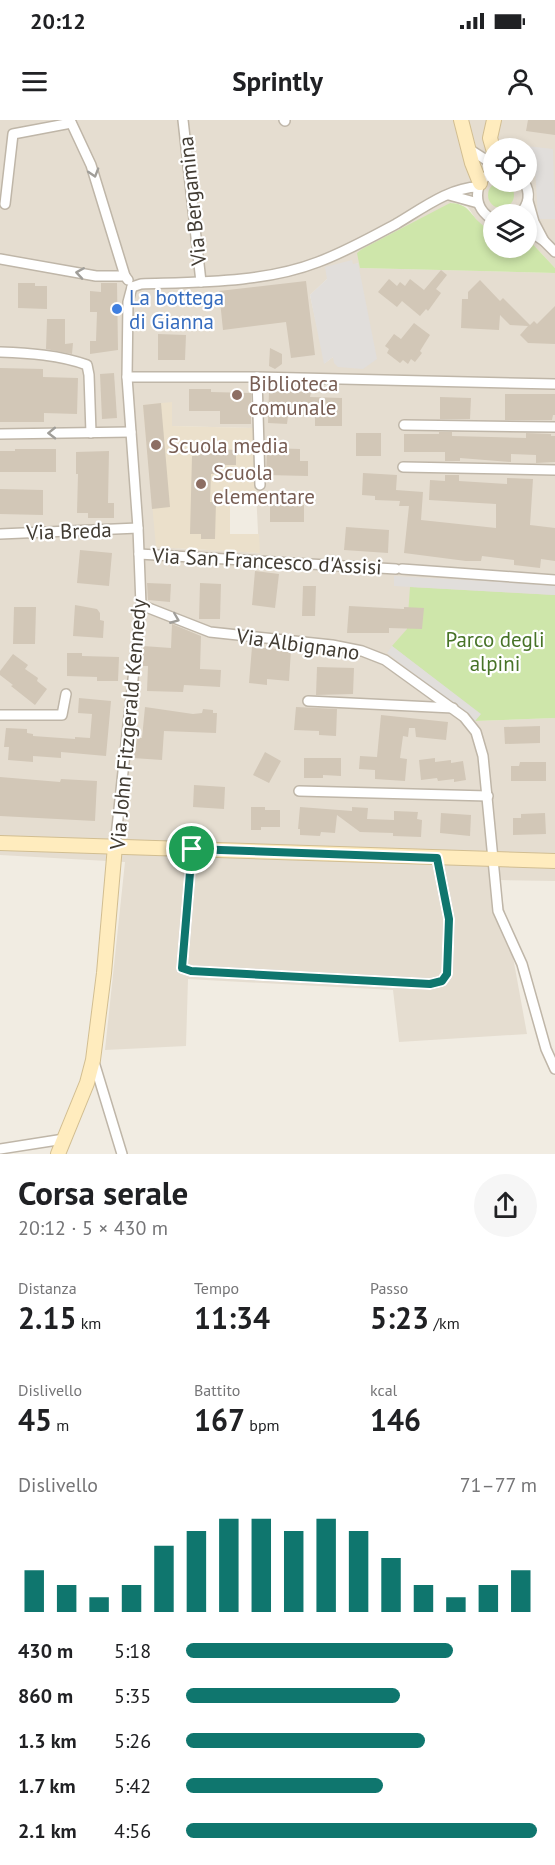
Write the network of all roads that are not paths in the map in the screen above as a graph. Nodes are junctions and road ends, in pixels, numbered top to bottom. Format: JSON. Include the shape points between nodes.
{"nodes":[{"id":1,"x":183,"y":120,"type":"edge"},
{"id":2,"x":461,"y":120,"type":"edge"},
{"id":3,"x":494,"y":120,"type":"edge"},
{"id":4,"x":70,"y":122,"type":"edge"},
{"id":5,"x":490,"y":138,"type":"edge"},
{"id":6,"x":469,"y":149,"type":"junction"},
{"id":7,"x":483,"y":158,"type":"edge"},
{"id":8,"x":483,"y":181,"type":"edge"},
{"id":9,"x":479,"y":185,"type":"junction"},
{"id":10,"x":529,"y":192,"type":"edge"},
{"id":11,"x":449,"y":195,"type":"junction"},
{"id":12,"x":528,"y":201,"type":"junction"},
{"id":13,"x":478,"y":203,"type":"junction"},
{"id":14,"x":5,"y":204,"type":"dead end"},
{"id":15,"x":526,"y":204,"type":"edge"},
{"id":16,"x":483,"y":212,"type":"edge"},
{"id":17,"x":537,"y":236,"type":"edge"},
{"id":18,"x":544,"y":241,"type":"junction"},
{"id":19,"x":555,"y":252,"type":"edge"},
{"id":20,"x":0,"y":259,"type":"edge"},
{"id":21,"x":125,"y":276,"type":"junction"},
{"id":22,"x":201,"y":282,"type":"junction"},
{"id":23,"x":132,"y":287,"type":"junction"},
{"id":24,"x":0,"y":352,"type":"edge"},
{"id":25,"x":127,"y":377,"type":"junction"},
{"id":26,"x":257,"y":377,"type":"junction"},
{"id":27,"x":555,"y":384,"type":"edge"},
{"id":28,"x":404,"y":425,"type":"dead end"},
{"id":29,"x":555,"y":427,"type":"edge"},
{"id":30,"x":131,"y":432,"type":"junction"},
{"id":31,"x":91,"y":433,"type":"junction"},
{"id":32,"x":0,"y":434,"type":"edge"},
{"id":33,"x":403,"y":467,"type":"dead end"},
{"id":34,"x":555,"y":470,"type":"edge"},
{"id":35,"x":260,"y":485,"type":"dead end"},
{"id":36,"x":138,"y":528,"type":"junction"},
{"id":37,"x":0,"y":534,"type":"edge"},
{"id":38,"x":139,"y":554,"type":"junction"},
{"id":39,"x":555,"y":579,"type":"edge"},
{"id":40,"x":141,"y":605,"type":"junction"},
{"id":41,"x":66,"y":694,"type":"dead end"},
{"id":42,"x":308,"y":701,"type":"dead end"},
{"id":43,"x":453,"y":708,"type":"junction"},
{"id":44,"x":0,"y":715,"type":"edge"},
{"id":45,"x":299,"y":791,"type":"dead end"},
{"id":46,"x":488,"y":796,"type":"junction"},
{"id":47,"x":0,"y":843,"type":"edge"},
{"id":48,"x":115,"y":846,"type":"junction"},
{"id":49,"x":192,"y":849,"type":"junction"},
{"id":50,"x":437,"y":858,"type":"junction"},
{"id":51,"x":492,"y":858,"type":"junction"},
{"id":52,"x":555,"y":861,"type":"edge"},
{"id":53,"x":93,"y":1060,"type":"junction"},
{"id":54,"x":555,"y":1068,"type":"edge"},
{"id":55,"x":64,"y":1139,"type":"junction"},
{"id":56,"x":0,"y":1149,"type":"edge"},
{"id":57,"x":58,"y":1154,"type":"edge"},
{"id":58,"x":122,"y":1154,"type":"edge"}],
"edges":[{"from":1,"to":22,"type":"street","name":"Via Bergamina"},
{"from":2,"to":6,"type":"street"},
{"from":3,"to":5,"type":"street"},
{"from":4,"to":14,"type":"street","via":[[13,134]]},
{"from":4,"to":21,"type":"street","one_way":true,"via":[[92,165]]},
{"from":6,"to":7,"type":"street"},
{"from":6,"to":9,"type":"street"},
{"from":8,"to":9,"type":"street"},
{"from":9,"to":11,"type":"street"},
{"from":9,"to":13,"type":"street"},
{"from":10,"to":12,"type":"street"},
{"from":11,"to":13,"type":"street"},
{"from":11,"to":22,"type":"street","via":[[365,241],[298,270]]},
{"from":12,"to":15,"type":"street"},
{"from":12,"to":18,"type":"street"},
{"from":13,"to":16,"type":"street"},
{"from":17,"to":18,"type":"street"},
{"from":18,"to":19,"type":"street"},
{"from":21,"to":20,"type":"street","one_way":true,"via":[[96,276]]},
{"from":21,"to":23,"type":"street"},
{"from":22,"to":23,"type":"street"},
{"from":23,"to":25,"type":"street","name":"Via John Fitzgerald Kennedy","via":[[128,302]]},
{"from":24,"to":31,"type":"street","via":[[87,365]]},
{"from":25,"to":26,"type":"street"},
{"from":25,"to":30,"type":"street","name":"Via John Fitzgerald Kennedy"},
{"from":26,"to":27,"type":"street"},
{"from":26,"to":35,"type":"street"},
{"from":28,"to":29,"type":"street"},
{"from":30,"to":31,"type":"street"},
{"from":30,"to":36,"type":"street","name":"Via John Fitzgerald Kennedy"},
{"from":31,"to":32,"type":"street","one_way":true},
{"from":33,"to":34,"type":"street"},
{"from":36,"to":37,"type":"street","name":"Via Breda"},
{"from":36,"to":38,"type":"street","name":"Via John Fitzgerald Kennedy"},
{"from":38,"to":39,"type":"street","name":"Via San Francesco d'Assisi"},
{"from":38,"to":40,"type":"street","name":"Via John Fitzgerald Kennedy"},
{"from":40,"to":43,"type":"street","name":"Via Albignano","one_way":true,"via":[[210,632],[362,651],[385,660]]},
{"from":40,"to":48,"type":"street","name":"Via John Fitzgerald Kennedy"},
{"from":41,"to":44,"type":"street","via":[[62,715]]},
{"from":42,"to":43,"type":"street"},
{"from":43,"to":46,"type":"street","name":"Via Albignano","via":[[476,732]]},
{"from":45,"to":46,"type":"street"},
{"from":46,"to":51,"type":"street","name":"Via Albignano"},
{"from":47,"to":48,"type":"street"},
{"from":48,"to":49,"type":"street"},
{"from":48,"to":53,"type":"street","name":"Via John Fitzgerald Kennedy","via":[[105,974]]},
{"from":49,"to":50,"type":"street"},
{"from":49,"to":50,"type":"street","via":[[182,968],[430,984],[442,981],[447,974],[449,919]]},
{"from":50,"to":51,"type":"street"},
{"from":51,"to":52,"type":"street"},
{"from":51,"to":54,"type":"street","name":"Via Albignano","via":[[498,911],[522,964]]},
{"from":53,"to":55,"type":"street","name":"Via John Fitzgerald Kennedy"},
{"from":53,"to":58,"type":"street"},
{"from":55,"to":56,"type":"street"},
{"from":55,"to":57,"type":"street","name":"Via John Fitzgerald Kennedy"}]}
